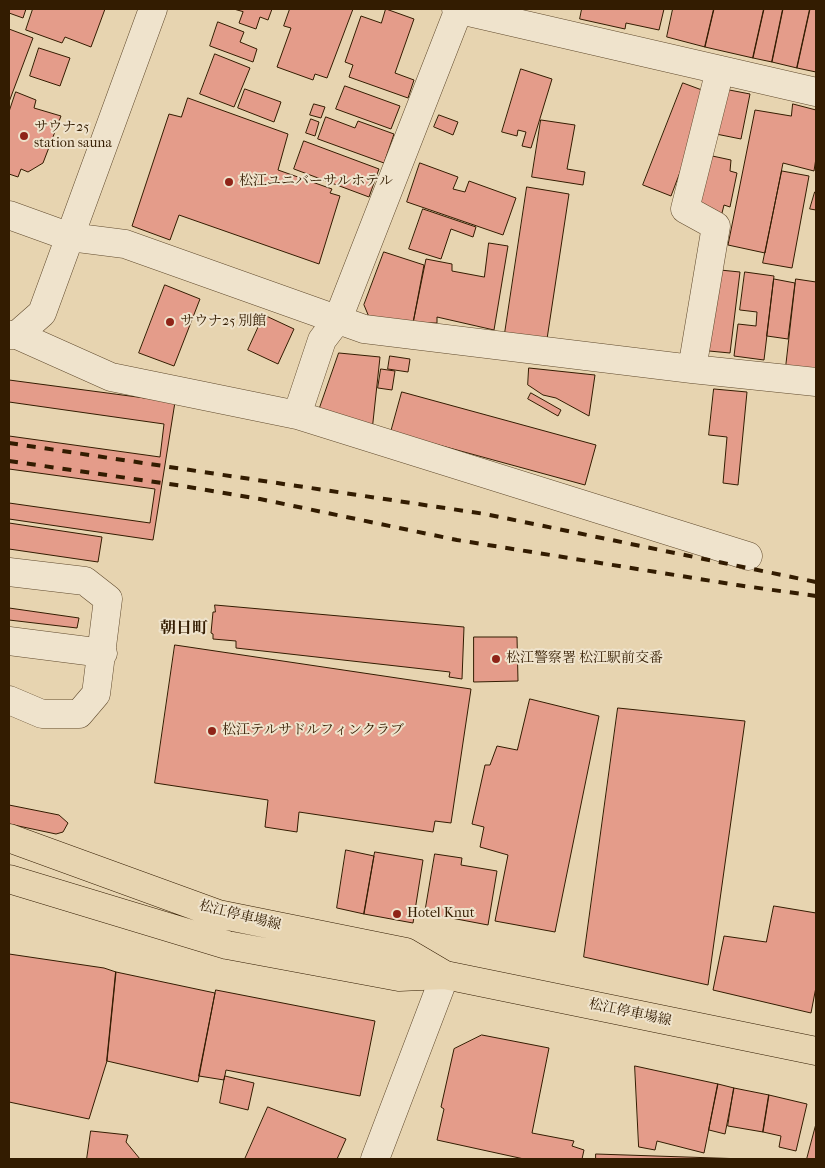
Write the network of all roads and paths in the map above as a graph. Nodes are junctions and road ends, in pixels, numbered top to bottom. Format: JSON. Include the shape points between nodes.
{"nodes":[{"id":1,"x":153,"y":9,"type":"edge"},
{"id":2,"x":458,"y":9,"type":"edge"},
{"id":3,"x":720,"y":70,"type":"junction"},
{"id":4,"x":816,"y":92,"type":"edge"},
{"id":5,"x":9,"y":215,"type":"edge"},
{"id":6,"x":70,"y":236,"type":"junction"},
{"id":7,"x":338,"y":319,"type":"junction"},
{"id":8,"x":13,"y":335,"type":"edge"},
{"id":9,"x":692,"y":369,"type":"junction"},
{"id":10,"x":816,"y":382,"type":"edge"},
{"id":11,"x":297,"y":415,"type":"junction"},
{"id":12,"x":748,"y":556,"type":"dead end"},
{"id":13,"x":9,"y":572,"type":"edge"},
{"id":14,"x":9,"y":641,"type":"edge"},
{"id":15,"x":103,"y":653,"type":"junction"},
{"id":16,"x":9,"y":700,"type":"edge"},
{"id":17,"x":9,"y":838,"type":"edge"},
{"id":18,"x":9,"y":879,"type":"edge"},
{"id":19,"x":445,"y":975,"type":"junction"},
{"id":20,"x":816,"y":1051,"type":"edge"},
{"id":21,"x":374,"y":1159,"type":"edge"}],
"edges":[{"from":1,"to":6,"type":"street"},
{"from":2,"to":3,"type":"street"},
{"from":2,"to":7,"type":"street"},
{"from":3,"to":4,"type":"street"},
{"from":3,"to":9,"type":"street","via":[[685,209],[716,226]]},
{"from":5,"to":6,"type":"street"},
{"from":6,"to":7,"type":"street","via":[[125,244]]},
{"from":6,"to":8,"type":"street","via":[[42,313]]},
{"from":7,"to":9,"type":"street","via":[[364,329]]},
{"from":7,"to":11,"type":"street","via":[[322,340]]},
{"from":8,"to":11,"type":"street","via":[[111,377]]},
{"from":9,"to":10,"type":"street"},
{"from":11,"to":12,"type":"street"},
{"from":13,"to":15,"type":"street","via":[[85,582],[108,599]]},
{"from":14,"to":15,"type":"street"},
{"from":15,"to":16,"type":"street","via":[[96,694],[79,714],[42,714]]},
{"from":17,"to":19,"type":"main road","name":"松江停車場線","via":[[218,914],[406,952]]},
{"from":18,"to":19,"type":"main road","name":"松江停車場線","via":[[227,945],[399,977]]},
{"from":19,"to":20,"type":"main road","name":"松江停車場線"},
{"from":19,"to":21,"type":"street"}]}
